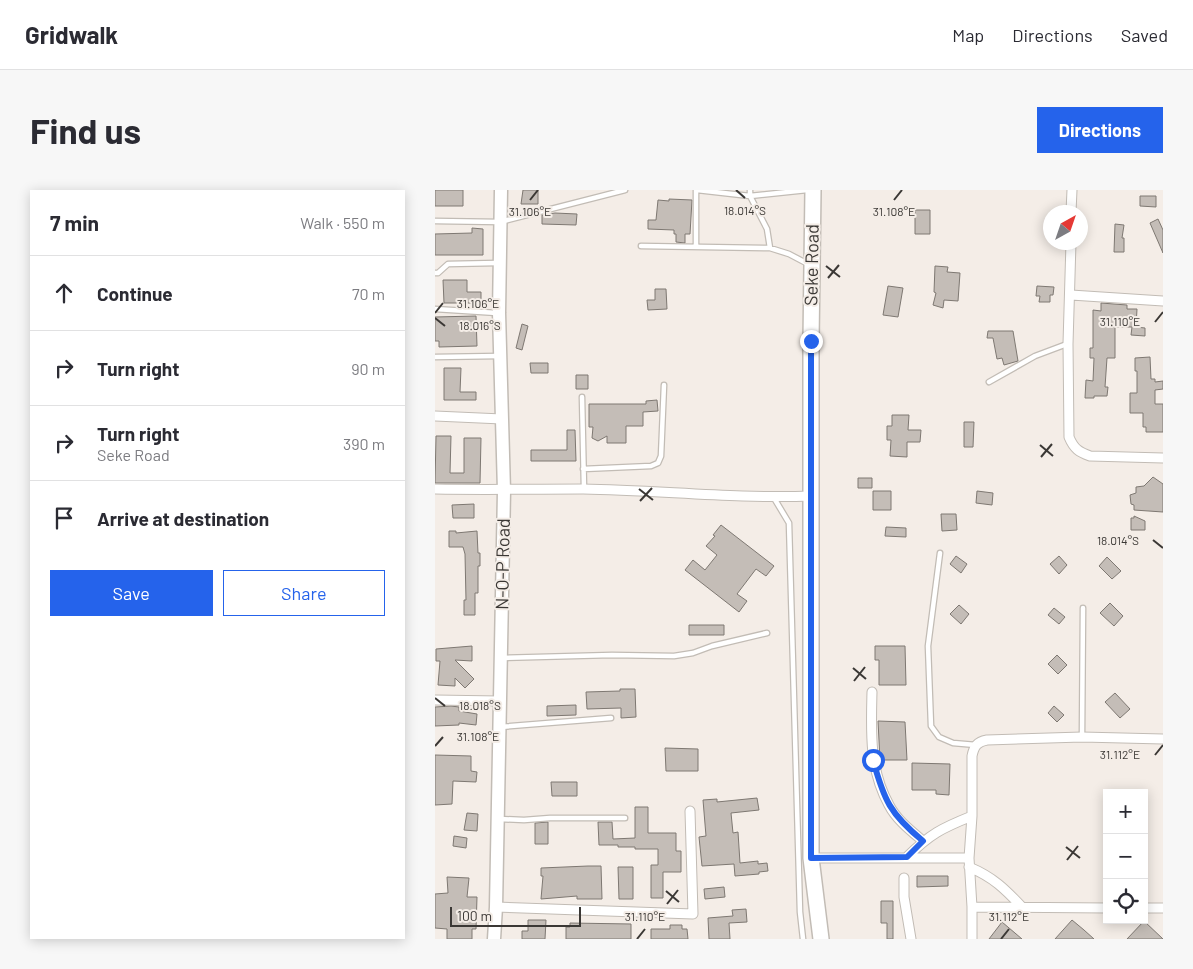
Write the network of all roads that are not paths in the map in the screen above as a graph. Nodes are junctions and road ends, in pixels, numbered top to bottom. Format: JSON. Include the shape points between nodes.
{"nodes":[{"id":1,"x":501,"y":190,"type":"edge"},
{"id":2,"x":625,"y":190,"type":"edge"},
{"id":3,"x":696,"y":190,"type":"edge"},
{"id":4,"x":750,"y":190,"type":"edge"},
{"id":5,"x":807,"y":190,"type":"edge"},
{"id":6,"x":813,"y":190,"type":"edge"},
{"id":7,"x":1072,"y":190,"type":"edge"},
{"id":8,"x":750,"y":196,"type":"junction"},
{"id":9,"x":1071,"y":205,"type":"edge"},
{"id":10,"x":435,"y":221,"type":"edge"},
{"id":11,"x":501,"y":222,"type":"junction"},
{"id":12,"x":641,"y":246,"type":"dead end"},
{"id":13,"x":695,"y":246,"type":"junction"},
{"id":14,"x":769,"y":248,"type":"junction"},
{"id":15,"x":1071,"y":250,"type":"edge"},
{"id":16,"x":500,"y":263,"type":"junction"},
{"id":17,"x":812,"y":267,"type":"junction"},
{"id":18,"x":435,"y":273,"type":"edge"},
{"id":19,"x":1071,"y":295,"type":"junction"},
{"id":20,"x":1163,"y":301,"type":"edge"},
{"id":21,"x":435,"y":309,"type":"edge"},
{"id":22,"x":499,"y":314,"type":"junction"},
{"id":23,"x":1068,"y":344,"type":"junction"},
{"id":24,"x":501,"y":356,"type":"junction"},
{"id":25,"x":435,"y":357,"type":"edge"},
{"id":26,"x":989,"y":382,"type":"dead end"},
{"id":27,"x":664,"y":385,"type":"dead end"},
{"id":28,"x":582,"y":397,"type":"dead end"},
{"id":29,"x":435,"y":416,"type":"edge"},
{"id":30,"x":502,"y":419,"type":"junction"},
{"id":31,"x":1163,"y":458,"type":"edge"},
{"id":32,"x":583,"y":469,"type":"junction"},
{"id":33,"x":435,"y":490,"type":"edge"},
{"id":34,"x":583,"y":490,"type":"junction"},
{"id":35,"x":504,"y":491,"type":"junction"},
{"id":36,"x":811,"y":496,"type":"junction"},
{"id":37,"x":774,"y":498,"type":"junction"},
{"id":38,"x":940,"y":553,"type":"dead end"},
{"id":39,"x":1083,"y":608,"type":"dead end"},
{"id":40,"x":767,"y":633,"type":"dead end"},
{"id":41,"x":500,"y":658,"type":"junction"},
{"id":42,"x":873,"y":692,"type":"dead end"},
{"id":43,"x":435,"y":700,"type":"edge"},
{"id":44,"x":499,"y":701,"type":"junction"},
{"id":45,"x":611,"y":718,"type":"dead end"},
{"id":46,"x":499,"y":727,"type":"junction"},
{"id":47,"x":1082,"y":737,"type":"junction"},
{"id":48,"x":1163,"y":739,"type":"edge"},
{"id":49,"x":976,"y":745,"type":"junction"},
{"id":50,"x":690,"y":810,"type":"dead end"},
{"id":51,"x":972,"y":816,"type":"junction"},
{"id":52,"x":625,"y":818,"type":"dead end"},
{"id":53,"x":497,"y":819,"type":"junction"},
{"id":54,"x":923,"y":841,"type":"junction"},
{"id":55,"x":907,"y":857,"type":"junction"},
{"id":56,"x":811,"y":858,"type":"junction"},
{"id":57,"x":969,"y":862,"type":"junction"},
{"id":58,"x":904,"y":878,"type":"dead end"},
{"id":59,"x":496,"y":907,"type":"junction"},
{"id":60,"x":972,"y":907,"type":"junction"},
{"id":61,"x":1022,"y":907,"type":"junction"},
{"id":62,"x":1103,"y":908,"type":"edge"},
{"id":63,"x":1148,"y":908,"type":"edge"},
{"id":64,"x":1163,"y":908,"type":"edge"},
{"id":65,"x":494,"y":939,"type":"edge"},
{"id":66,"x":803,"y":939,"type":"edge"},
{"id":67,"x":821,"y":939,"type":"edge"},
{"id":68,"x":911,"y":939,"type":"edge"},
{"id":69,"x":972,"y":939,"type":"edge"}],
"edges":[{"from":1,"to":11,"type":"street","name":"N-O-P Road"},
{"from":2,"to":11,"type":"lane"},
{"from":3,"to":8,"type":"lane"},
{"from":3,"to":13,"type":"lane"},
{"from":4,"to":8,"type":"lane"},
{"from":5,"to":8,"type":"lane"},
{"from":6,"to":17,"type":"main road","name":"Seke Road"},
{"from":7,"to":9,"type":"street"},
{"from":8,"to":14,"type":"lane","via":[[767,229]]},
{"from":10,"to":11,"type":"lane"},
{"from":11,"to":16,"type":"street","name":"N-O-P Road"},
{"from":12,"to":13,"type":"lane"},
{"from":13,"to":14,"type":"lane"},
{"from":14,"to":17,"type":"lane","via":[[789,254]]},
{"from":15,"to":19,"type":"street"},
{"from":16,"to":18,"type":"lane","via":[[448,264]]},
{"from":16,"to":22,"type":"street","name":"N-O-P Road"},
{"from":17,"to":36,"type":"main road","name":"Seke Road"},
{"from":19,"to":20,"type":"street"},
{"from":19,"to":23,"type":"street"},
{"from":21,"to":22,"type":"lane"},
{"from":22,"to":24,"type":"street","name":"N-O-P Road"},
{"from":23,"to":26,"type":"lane","via":[[1035,356]]},
{"from":23,"to":31,"type":"street","via":[[1069,437],[1073,446],[1090,456]]},
{"from":24,"to":25,"type":"lane"},
{"from":24,"to":30,"type":"street","name":"N-O-P Road"},
{"from":27,"to":32,"type":"lane","via":[[658,463]]},
{"from":28,"to":32,"type":"lane"},
{"from":29,"to":30,"type":"street"},
{"from":30,"to":35,"type":"street","name":"N-O-P Road"},
{"from":32,"to":34,"type":"lane"},
{"from":33,"to":35,"type":"street"},
{"from":34,"to":35,"type":"street"},
{"from":34,"to":37,"type":"street"},
{"from":35,"to":41,"type":"street","name":"N-O-P Road"},
{"from":36,"to":37,"type":"street"},
{"from":36,"to":56,"type":"main road","name":"Seke Road"},
{"from":37,"to":66,"type":"lane","via":[[789,523],[799,902]]},
{"from":38,"to":49,"type":"lane","via":[[928,646],[931,726],[939,737]]},
{"from":39,"to":47,"type":"lane"},
{"from":40,"to":41,"type":"lane","via":[[674,656]]},
{"from":41,"to":44,"type":"street","name":"N-O-P Road"},
{"from":42,"to":54,"type":"street","via":[[871,734],[880,786],[889,806]]},
{"from":43,"to":44,"type":"street"},
{"from":44,"to":46,"type":"street","name":"N-O-P Road"},
{"from":45,"to":46,"type":"lane"},
{"from":46,"to":53,"type":"street","name":"N-O-P Road"},
{"from":47,"to":48,"type":"street"},
{"from":47,"to":49,"type":"street","via":[[987,740]]},
{"from":49,"to":51,"type":"street","via":[[972,756]]},
{"from":50,"to":59,"type":"street","via":[[693,914]]},
{"from":51,"to":54,"type":"street","via":[[941,829]]},
{"from":51,"to":57,"type":"street"},
{"from":52,"to":53,"type":"lane"},
{"from":53,"to":59,"type":"street","name":"N-O-P Road"},
{"from":54,"to":55,"type":"street"},
{"from":55,"to":56,"type":"street"},
{"from":55,"to":57,"type":"street"},
{"from":56,"to":67,"type":"main road","name":"Seke Road"},
{"from":57,"to":60,"type":"street"},
{"from":57,"to":61,"type":"street","via":[[1002,886]]},
{"from":58,"to":68,"type":"street"},
{"from":59,"to":65,"type":"street","name":"N-O-P Road"},
{"from":60,"to":61,"type":"street"},
{"from":60,"to":69,"type":"street"},
{"from":61,"to":62,"type":"street"},
{"from":63,"to":64,"type":"street"}]}
